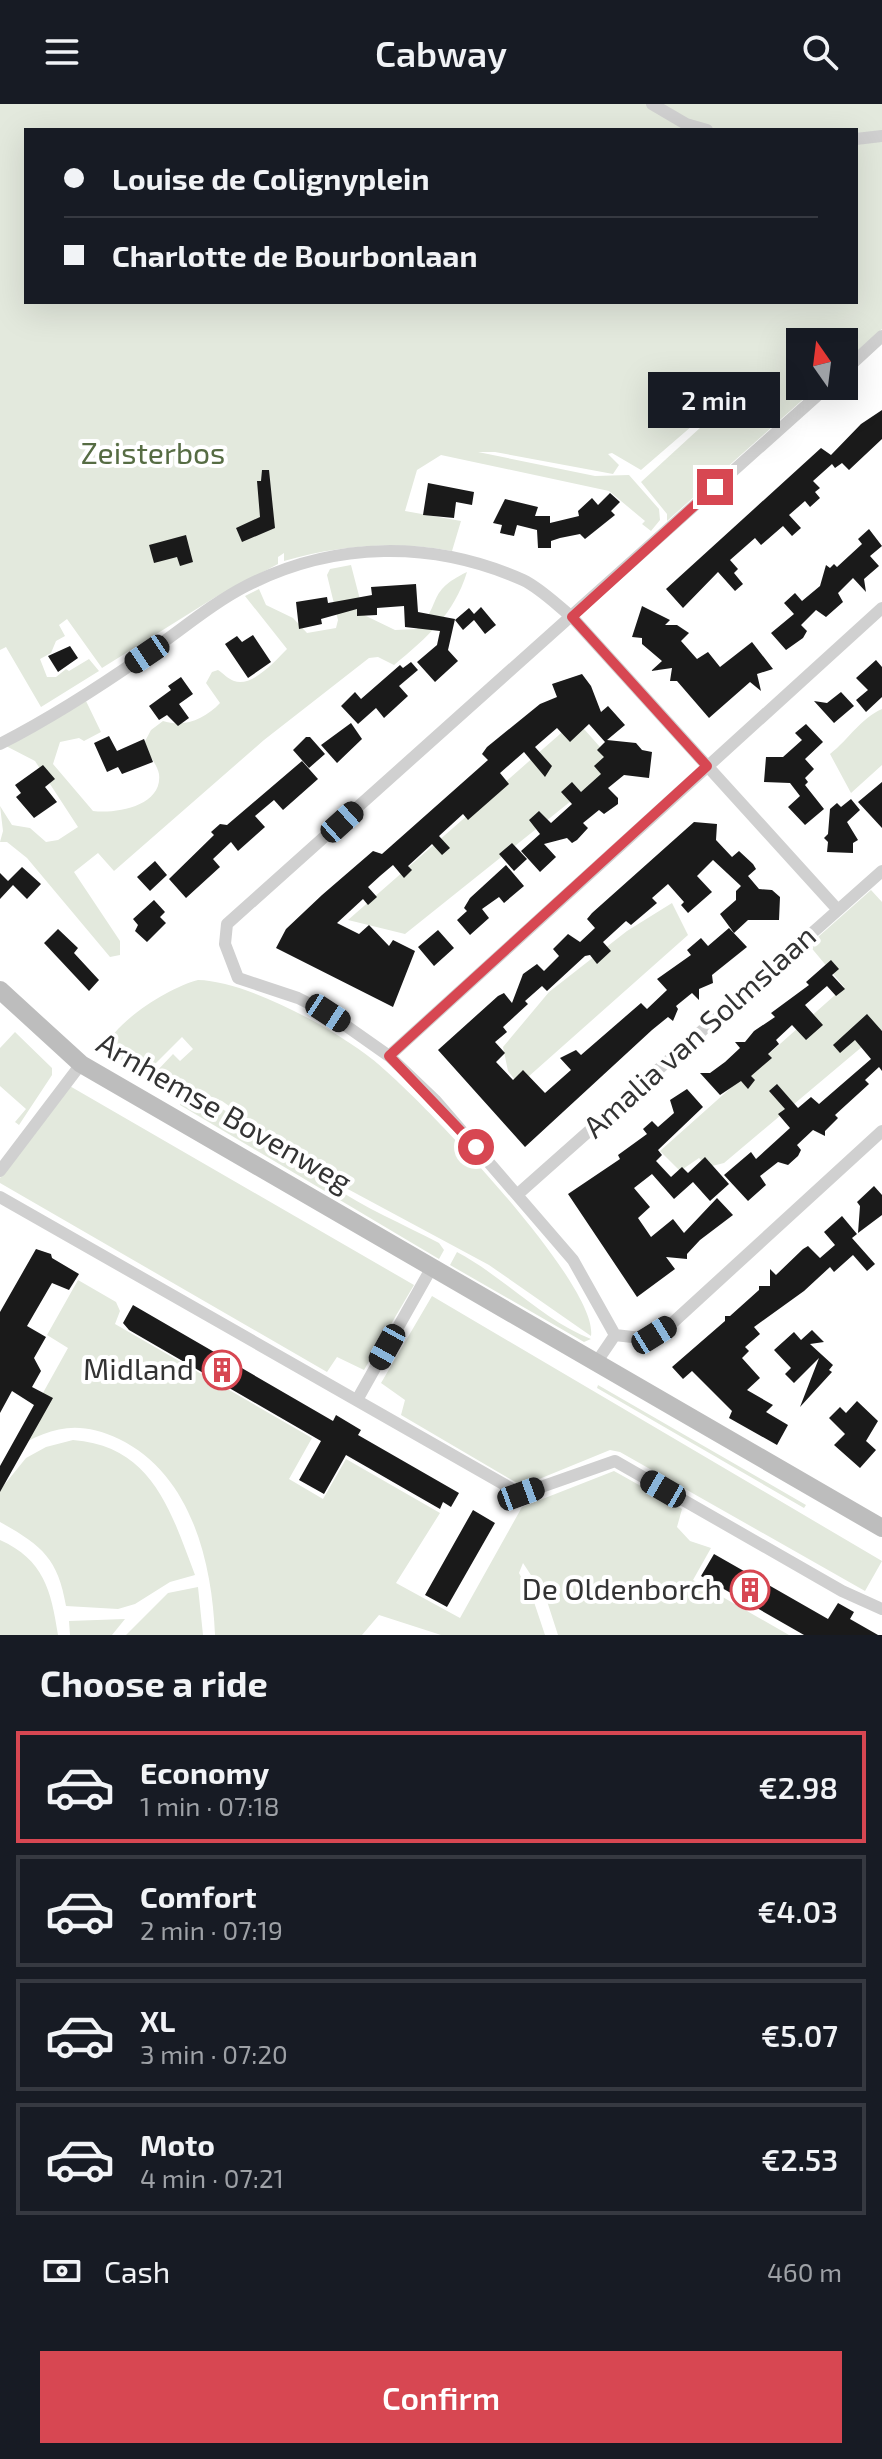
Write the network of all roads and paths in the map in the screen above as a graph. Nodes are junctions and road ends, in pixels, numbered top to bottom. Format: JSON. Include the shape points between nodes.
{"nodes":[{"id":1,"x":652,"y":104,"type":"edge"},
{"id":2,"x":700,"y":128,"type":"edge"},
{"id":3,"x":882,"y":136,"type":"edge"},
{"id":4,"x":858,"y":139,"type":"edge"},
{"id":5,"x":882,"y":336,"type":"edge"},
{"id":6,"x":858,"y":358,"type":"edge"},
{"id":7,"x":812,"y":400,"type":"edge"},
{"id":8,"x":882,"y":608,"type":"edge"},
{"id":9,"x":572,"y":617,"type":"junction"},
{"id":10,"x":0,"y":744,"type":"edge"},
{"id":11,"x":707,"y":766,"type":"junction"},
{"id":12,"x":882,"y":871,"type":"edge"},
{"id":13,"x":838,"y":910,"type":"junction"},
{"id":14,"x":0,"y":990,"type":"edge"},
{"id":15,"x":389,"y":1056,"type":"junction"},
{"id":16,"x":81,"y":1064,"type":"junction"},
{"id":17,"x":882,"y":1131,"type":"edge"},
{"id":18,"x":0,"y":1171,"type":"edge"},
{"id":19,"x":518,"y":1194,"type":"junction"},
{"id":20,"x":0,"y":1197,"type":"edge"},
{"id":21,"x":432,"y":1267,"type":"junction"},
{"id":22,"x":615,"y":1335,"type":"junction"},
{"id":23,"x":596,"y":1363,"type":"junction"},
{"id":24,"x":357,"y":1400,"type":"junction"},
{"id":25,"x":882,"y":1528,"type":"edge"},
{"id":26,"x":880,"y":1605,"type":"edge"}],
"edges":[{"from":1,"to":2,"type":"street"},
{"from":3,"to":4,"type":"street"},
{"from":5,"to":6,"type":"street"},
{"from":7,"to":9,"type":"street"},
{"from":8,"to":11,"type":"street"},
{"from":9,"to":10,"type":"street","via":[[526,581],[459,557],[397,549],[327,555],[243,588],[107,681]]},
{"from":9,"to":11,"type":"street"},
{"from":9,"to":15,"type":"street","via":[[227,924],[225,944],[238,978],[328,1013]]},
{"from":11,"to":13,"type":"street"},
{"from":11,"to":15,"type":"street"},
{"from":12,"to":13,"type":"street","name":"Amalia van Solmslaan"},
{"from":13,"to":19,"type":"street","name":"Amalia van Solmslaan"},
{"from":14,"to":16,"type":"main road","name":"Arnhemse Bovenweg"},
{"from":15,"to":19,"type":"street"},
{"from":16,"to":18,"type":"street"},
{"from":16,"to":21,"type":"main road","name":"Arnhemse Bovenweg"},
{"from":17,"to":22,"type":"street","via":[[668,1327],[641,1338]]},
{"from":19,"to":22,"type":"street","via":[[573,1260]]},
{"from":20,"to":24,"type":"street"},
{"from":21,"to":23,"type":"main road","name":"Arnhemse Bovenweg"},
{"from":21,"to":24,"type":"street"},
{"from":22,"to":23,"type":"street"},
{"from":23,"to":25,"type":"main road","name":"Arnhemse Bovenweg"},
{"from":24,"to":26,"type":"street","via":[[521,1494],[615,1461],[842,1591]]}]}
